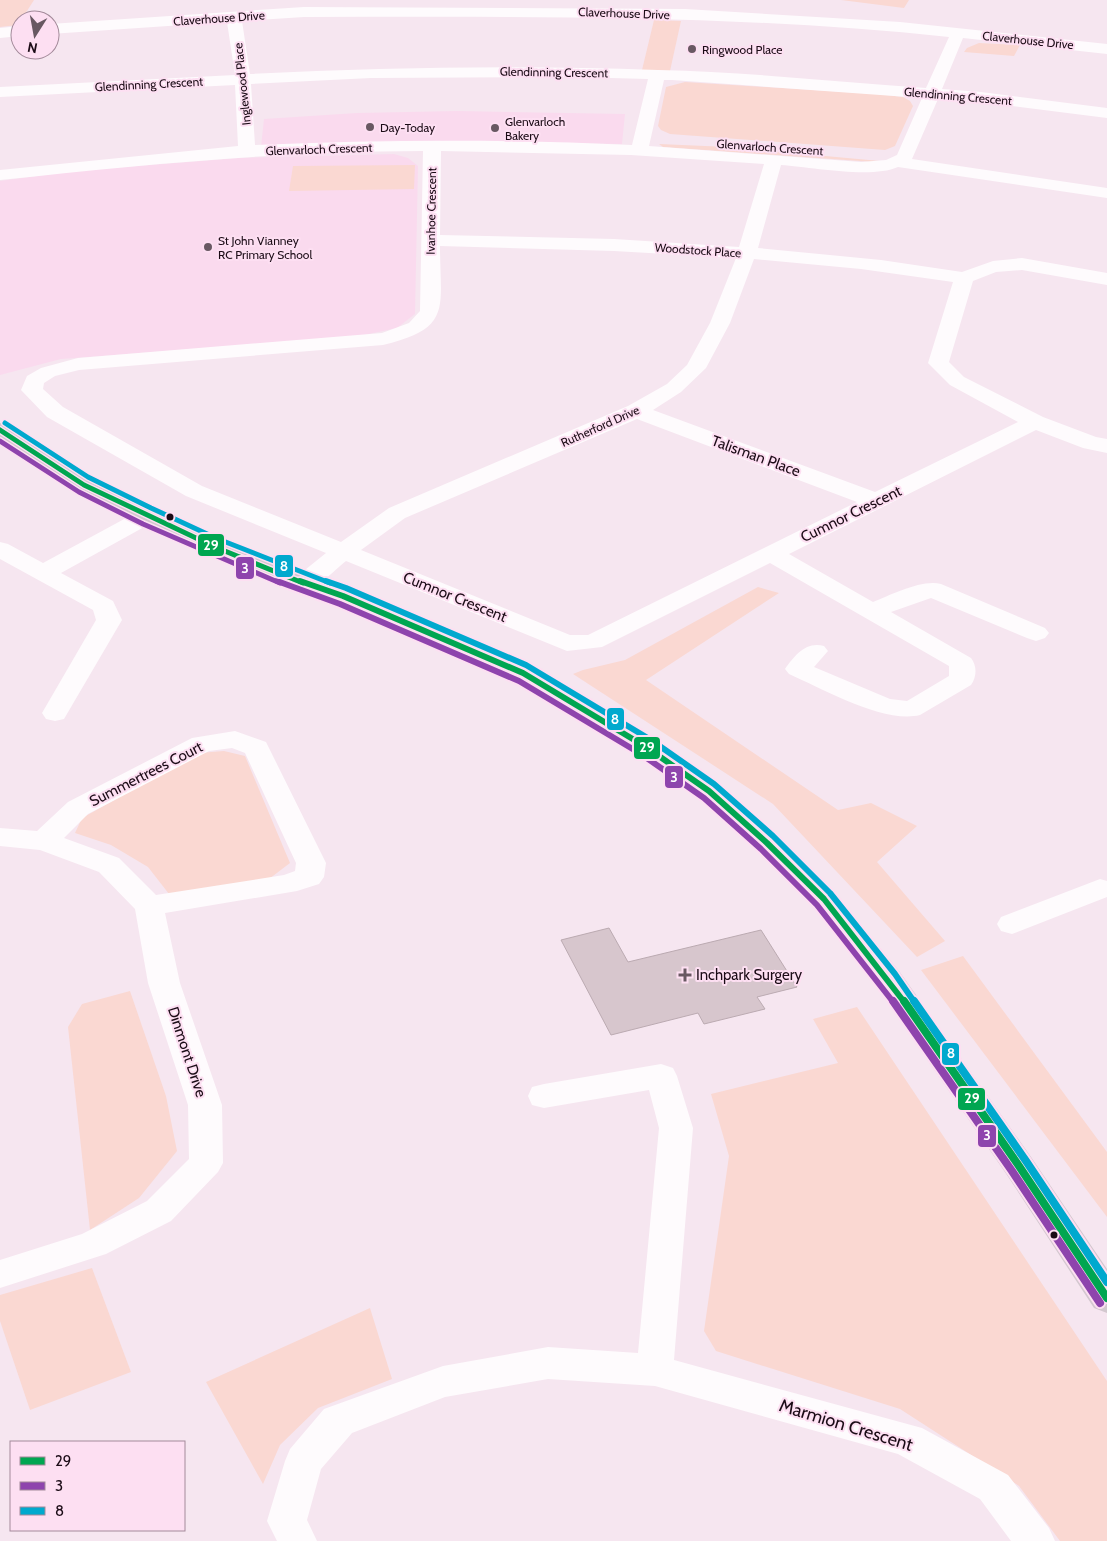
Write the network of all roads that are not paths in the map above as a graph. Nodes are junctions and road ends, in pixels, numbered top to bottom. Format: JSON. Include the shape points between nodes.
{"nodes":[{"id":1,"x":351,"y":5,"type":"edge"},
{"id":2,"x":671,"y":7,"type":"edge"},
{"id":3,"x":234,"y":17,"type":"junction"},
{"id":4,"x":60,"y":28,"type":"edge"},
{"id":5,"x":958,"y":33,"type":"junction"},
{"id":6,"x":1107,"y":49,"type":"edge"},
{"id":7,"x":657,"y":74,"type":"junction"},
{"id":8,"x":242,"y":78,"type":"junction"},
{"id":9,"x":0,"y":92,"type":"edge"},
{"id":10,"x":933,"y":94,"type":"junction"},
{"id":11,"x":1107,"y":113,"type":"edge"},
{"id":12,"x":640,"y":144,"type":"junction"},
{"id":13,"x":432,"y":147,"type":"junction"},
{"id":14,"x":247,"y":151,"type":"junction"},
{"id":15,"x":774,"y":160,"type":"junction"},
{"id":16,"x":901,"y":160,"type":"junction"},
{"id":17,"x":0,"y":175,"type":"edge"},
{"id":18,"x":1107,"y":193,"type":"edge"},
{"id":19,"x":430,"y":240,"type":"junction"},
{"id":20,"x":747,"y":253,"type":"junction"},
{"id":21,"x":964,"y":278,"type":"junction"},
{"id":22,"x":1107,"y":279,"type":"edge"},
{"id":23,"x":636,"y":411,"type":"junction"},
{"id":24,"x":1035,"y":422,"type":"junction"},
{"id":25,"x":0,"y":430,"type":"edge"},
{"id":26,"x":1107,"y":446,"type":"edge"},
{"id":27,"x":877,"y":501,"type":"junction"},
{"id":28,"x":147,"y":516,"type":"junction"},
{"id":29,"x":0,"y":549,"type":"edge"},
{"id":30,"x":343,"y":552,"type":"junction"},
{"id":31,"x":770,"y":553,"type":"junction"},
{"id":32,"x":44,"y":572,"type":"junction"},
{"id":33,"x":304,"y":583,"type":"junction"},
{"id":34,"x":870,"y":611,"type":"junction"},
{"id":35,"x":1036,"y":633,"type":"dead end"},
{"id":36,"x":815,"y":651,"type":"dead end"},
{"id":37,"x":55,"y":713,"type":"dead end"},
{"id":38,"x":0,"y":837,"type":"edge"},
{"id":39,"x":44,"y":841,"type":"junction"},
{"id":40,"x":1105,"y":884,"type":"edge"},
{"id":41,"x":148,"y":906,"type":"junction"},
{"id":42,"x":1012,"y":924,"type":"dead end"},
{"id":43,"x":544,"y":1096,"type":"dead end"},
{"id":44,"x":0,"y":1274,"type":"edge"},
{"id":45,"x":1107,"y":1298,"type":"edge"},
{"id":46,"x":655,"y":1370,"type":"junction"},
{"id":47,"x":297,"y":1541,"type":"edge"},
{"id":48,"x":1036,"y":1541,"type":"edge"}],
"edges":[{"from":1,"to":2,"type":"street","name":"Claverhouse Drive","via":[[526,11]]},
{"from":1,"to":3,"type":"street","name":"Claverhouse Drive"},
{"from":2,"to":5,"type":"street","name":"Claverhouse Drive"},
{"from":3,"to":4,"type":"street","name":"Claverhouse Drive"},
{"from":3,"to":8,"type":"street","name":"Inglewood Place"},
{"from":5,"to":6,"type":"street","name":"Claverhouse Drive"},
{"from":5,"to":10,"type":"street"},
{"from":7,"to":8,"type":"street","name":"Glendinning Crescent","via":[[471,72]]},
{"from":7,"to":10,"type":"street","name":"Glendinning Crescent"},
{"from":7,"to":12,"type":"street"},
{"from":8,"to":9,"type":"street","name":"Glendinning Crescent"},
{"from":8,"to":14,"type":"street","name":"Inglewood Place"},
{"from":10,"to":11,"type":"street","name":"Glendinning Crescent"},
{"from":10,"to":16,"type":"street"},
{"from":12,"to":13,"type":"street","name":"Glenvarloch Crescent"},
{"from":12,"to":15,"type":"street","name":"Glenvarloch Crescent"},
{"from":12,"to":16,"type":"street","name":"Glenvarloch Crescent","via":[[752,144]]},
{"from":13,"to":14,"type":"street","name":"Glenvarloch Crescent"},
{"from":13,"to":19,"type":"street","name":"Ivanhoe Crescent"},
{"from":14,"to":17,"type":"street","name":"Glenvarloch Crescent"},
{"from":15,"to":16,"type":"street","name":"Glenvarloch Crescent","via":[[876,167]]},
{"from":15,"to":20,"type":"street","name":"Rutherford Drive"},
{"from":16,"to":18,"type":"street","name":"Glenvarloch Crescent"},
{"from":19,"to":20,"type":"street","name":"Woodstock Place","via":[[598,243]]},
{"from":19,"to":30,"type":"street","name":"Ivanhoe Crescent","via":[[430,311],[423,323],[408,332],[383,339],[78,364],[48,372],[34,380],[32,390],[55,412],[185,486]]},
{"from":20,"to":21,"type":"street","name":"Woodstock Place","via":[[906,267]]},
{"from":20,"to":23,"type":"street","name":"Rutherford Drive","via":[[720,323],[696,368],[674,388]]},
{"from":21,"to":22,"type":"street","via":[[993,267],[1022,264]]},
{"from":21,"to":24,"type":"street","via":[[938,363],[957,381]]},
{"from":23,"to":27,"type":"street","name":"Talisman Place"},
{"from":23,"to":30,"type":"street","name":"Rutherford Drive","via":[[397,513]]},
{"from":24,"to":26,"type":"street"},
{"from":24,"to":27,"type":"street","name":"Cumnor Crescent"},
{"from":25,"to":28,"type":"main road","via":[[84,485]]},
{"from":27,"to":31,"type":"street","name":"Cumnor Crescent"},
{"from":28,"to":32,"type":"street"},
{"from":28,"to":33,"type":"main road"},
{"from":29,"to":32,"type":"street"},
{"from":30,"to":31,"type":"street","name":"Cumnor Crescent","via":[[567,643],[593,642]]},
{"from":30,"to":33,"type":"street","name":"Rutherford Drive"},
{"from":31,"to":34,"type":"street"},
{"from":32,"to":37,"type":"street","via":[[104,606],[109,620]]},
{"from":33,"to":45,"type":"main road","via":[[343,596],[523,673],[646,747],[724,804],[824,899],[888,979]]},
{"from":34,"to":35,"type":"street","via":[[932,589]]},
{"from":34,"to":36,"type":"street","via":[[962,663],[962,680],[911,709],[885,706],[798,668]]},
{"from":38,"to":39,"type":"street"},
{"from":39,"to":41,"type":"street","via":[[110,864]]},
{"from":39,"to":41,"type":"street","name":"Summertrees Court","via":[[78,808],[202,744],[235,739],[256,748],[311,863],[308,877],[287,884]]},
{"from":40,"to":42,"type":"street"},
{"from":41,"to":44,"type":"street","name":"Dinmont Drive","via":[[164,983],[205,1105],[206,1163],[159,1211],[94,1244]]},
{"from":43,"to":46,"type":"street","via":[[661,1076],[676,1128]]},
{"from":46,"to":47,"type":"street","name":"Marmion Crescent","via":[[548,1363],[443,1382],[338,1421],[304,1461],[287,1521]]},
{"from":46,"to":48,"type":"street","name":"Marmion Crescent","via":[[908,1440],[994,1487]]}]}
